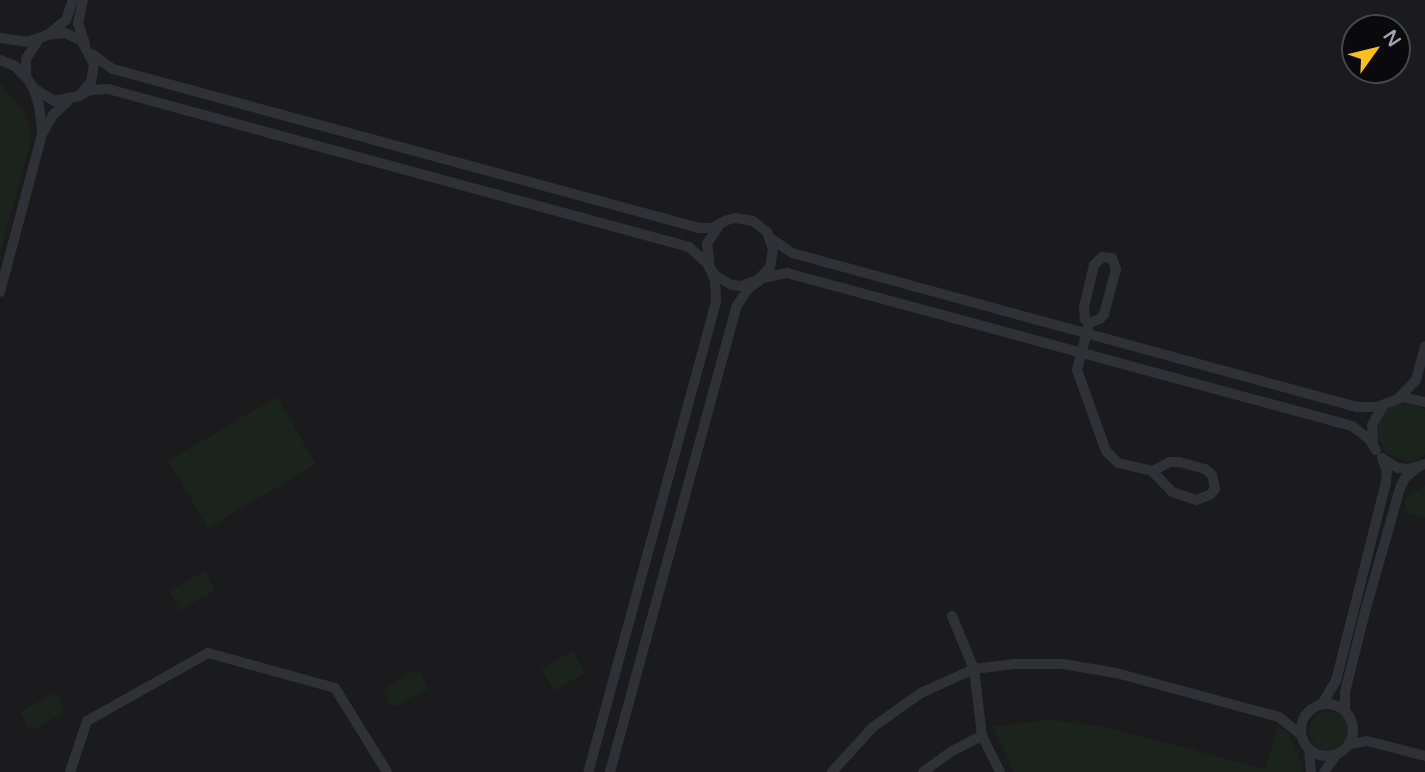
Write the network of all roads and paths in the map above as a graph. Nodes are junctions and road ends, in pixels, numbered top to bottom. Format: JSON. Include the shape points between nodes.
{"nodes":[{"id":1,"x":72,"y":0,"type":"edge"},
{"id":2,"x":83,"y":0,"type":"edge"},
{"id":3,"x":43,"y":37,"type":"junction"},
{"id":4,"x":0,"y":38,"type":"edge"},
{"id":5,"x":90,"y":50,"type":"junction"},
{"id":6,"x":0,"y":60,"type":"edge"},
{"id":7,"x":31,"y":86,"type":"junction"},
{"id":8,"x":74,"y":98,"type":"junction"},
{"id":9,"x":42,"y":134,"type":"junction"},
{"id":10,"x":720,"y":225,"type":"junction"},
{"id":11,"x":767,"y":232,"type":"junction"},
{"id":12,"x":710,"y":268,"type":"junction"},
{"id":13,"x":758,"y":280,"type":"junction"},
{"id":14,"x":0,"y":292,"type":"edge"},
{"id":15,"x":1088,"y":328,"type":"junction"},
{"id":16,"x":1425,"y":346,"type":"edge"},
{"id":17,"x":1081,"y":353,"type":"junction"},
{"id":18,"x":1390,"y":401,"type":"junction"},
{"id":19,"x":1425,"y":402,"type":"edge"},
{"id":20,"x":1379,"y":454,"type":"junction"},
{"id":21,"x":1422,"y":466,"type":"edge"},
{"id":22,"x":1152,"y":471,"type":"junction"},
{"id":23,"x":952,"y":616,"type":"dead end"},
{"id":24,"x":974,"y":669,"type":"junction"},
{"id":25,"x":1322,"y":704,"type":"junction"},
{"id":26,"x":1345,"y":711,"type":"junction"},
{"id":27,"x":1308,"y":712,"type":"junction"},
{"id":28,"x":1279,"y":718,"type":"junction"},
{"id":29,"x":1353,"y":727,"type":"junction"},
{"id":30,"x":1301,"y":735,"type":"junction"},
{"id":31,"x":982,"y":736,"type":"junction"},
{"id":32,"x":1367,"y":741,"type":"junction"},
{"id":33,"x":1349,"y":744,"type":"junction"},
{"id":34,"x":1309,"y":749,"type":"junction"},
{"id":35,"x":1336,"y":755,"type":"junction"},
{"id":36,"x":1425,"y":757,"type":"edge"},
{"id":37,"x":70,"y":772,"type":"edge"},
{"id":38,"x":387,"y":772,"type":"edge"},
{"id":39,"x":588,"y":772,"type":"edge"},
{"id":40,"x":610,"y":772,"type":"edge"},
{"id":41,"x":832,"y":772,"type":"edge"},
{"id":42,"x":923,"y":772,"type":"edge"},
{"id":43,"x":1000,"y":772,"type":"edge"},
{"id":44,"x":1311,"y":772,"type":"edge"},
{"id":45,"x":1324,"y":772,"type":"edge"}],
"edges":[{"from":1,"to":3,"type":"street","via":[[65,20]]},
{"from":2,"to":5,"type":"street","via":[[78,23]]},
{"from":3,"to":4,"type":"street","via":[[21,42]]},
{"from":3,"to":5,"type":"street","via":[[73,35]]},
{"from":3,"to":7,"type":"street","via":[[26,59]]},
{"from":5,"to":8,"type":"street","via":[[94,64],[91,82]]},
{"from":5,"to":10,"type":"street","via":[[113,69],[699,228]]},
{"from":6,"to":7,"type":"street","via":[[19,70]]},
{"from":7,"to":8,"type":"street","via":[[46,98]]},
{"from":7,"to":9,"type":"street"},
{"from":8,"to":9,"type":"street","via":[[53,115]]},
{"from":8,"to":12,"type":"street","via":[[108,89],[689,247]]},
{"from":9,"to":14,"type":"street"},
{"from":10,"to":11,"type":"street","via":[[745,218]]},
{"from":10,"to":12,"type":"street","via":[[707,244]]},
{"from":11,"to":13,"type":"street","via":[[773,258]]},
{"from":11,"to":15,"type":"street","via":[[792,253]]},
{"from":12,"to":13,"type":"street","via":[[732,285]]},
{"from":12,"to":39,"type":"street","via":[[717,287],[716,302]]},
{"from":13,"to":17,"type":"street","via":[[787,273]]},
{"from":13,"to":40,"type":"street","via":[[736,307]]},
{"from":15,"to":15,"type":"street","via":[[1084,307],[1094,265],[1107,257],[1116,269],[1104,314]]},
{"from":15,"to":17,"type":"street"},
{"from":15,"to":18,"type":"street","via":[[1362,408]]},
{"from":16,"to":18,"type":"street","via":[[1416,380],[1408,391]]},
{"from":17,"to":20,"type":"street","via":[[1352,426]]},
{"from":17,"to":22,"type":"street","via":[[1077,370],[1106,451],[1118,463]]},
{"from":18,"to":19,"type":"street","via":[[1412,397]]},
{"from":18,"to":20,"type":"street","via":[[1372,425]]},
{"from":20,"to":21,"type":"street","via":[[1398,468]]},
{"from":20,"to":25,"type":"street","via":[[1387,471],[1386,482],[1336,681]]},
{"from":21,"to":26,"type":"street","via":[[1399,488],[1345,692]]},
{"from":22,"to":22,"type":"street","via":[[1172,492],[1197,500],[1215,489],[1212,475],[1192,466],[1170,462]]},
{"from":23,"to":24,"type":"street"},
{"from":24,"to":28,"type":"street","via":[[1081,666]]},
{"from":24,"to":31,"type":"street"},
{"from":24,"to":41,"type":"street","via":[[888,714]]},
{"from":25,"to":26,"type":"street"},
{"from":25,"to":27,"type":"street"},
{"from":26,"to":29,"type":"street"},
{"from":27,"to":28,"type":"street"},
{"from":27,"to":30,"type":"street"},
{"from":28,"to":30,"type":"street"},
{"from":29,"to":32,"type":"street"},
{"from":29,"to":33,"type":"street"},
{"from":30,"to":34,"type":"street"},
{"from":31,"to":42,"type":"street"},
{"from":31,"to":43,"type":"street"},
{"from":32,"to":33,"type":"street"},
{"from":32,"to":36,"type":"street"},
{"from":33,"to":35,"type":"street"},
{"from":34,"to":35,"type":"street","via":[[1322,756]]},
{"from":34,"to":44,"type":"street"},
{"from":35,"to":45,"type":"street"},
{"from":37,"to":38,"type":"street","via":[[87,721],[208,653],[335,688]]}]}
